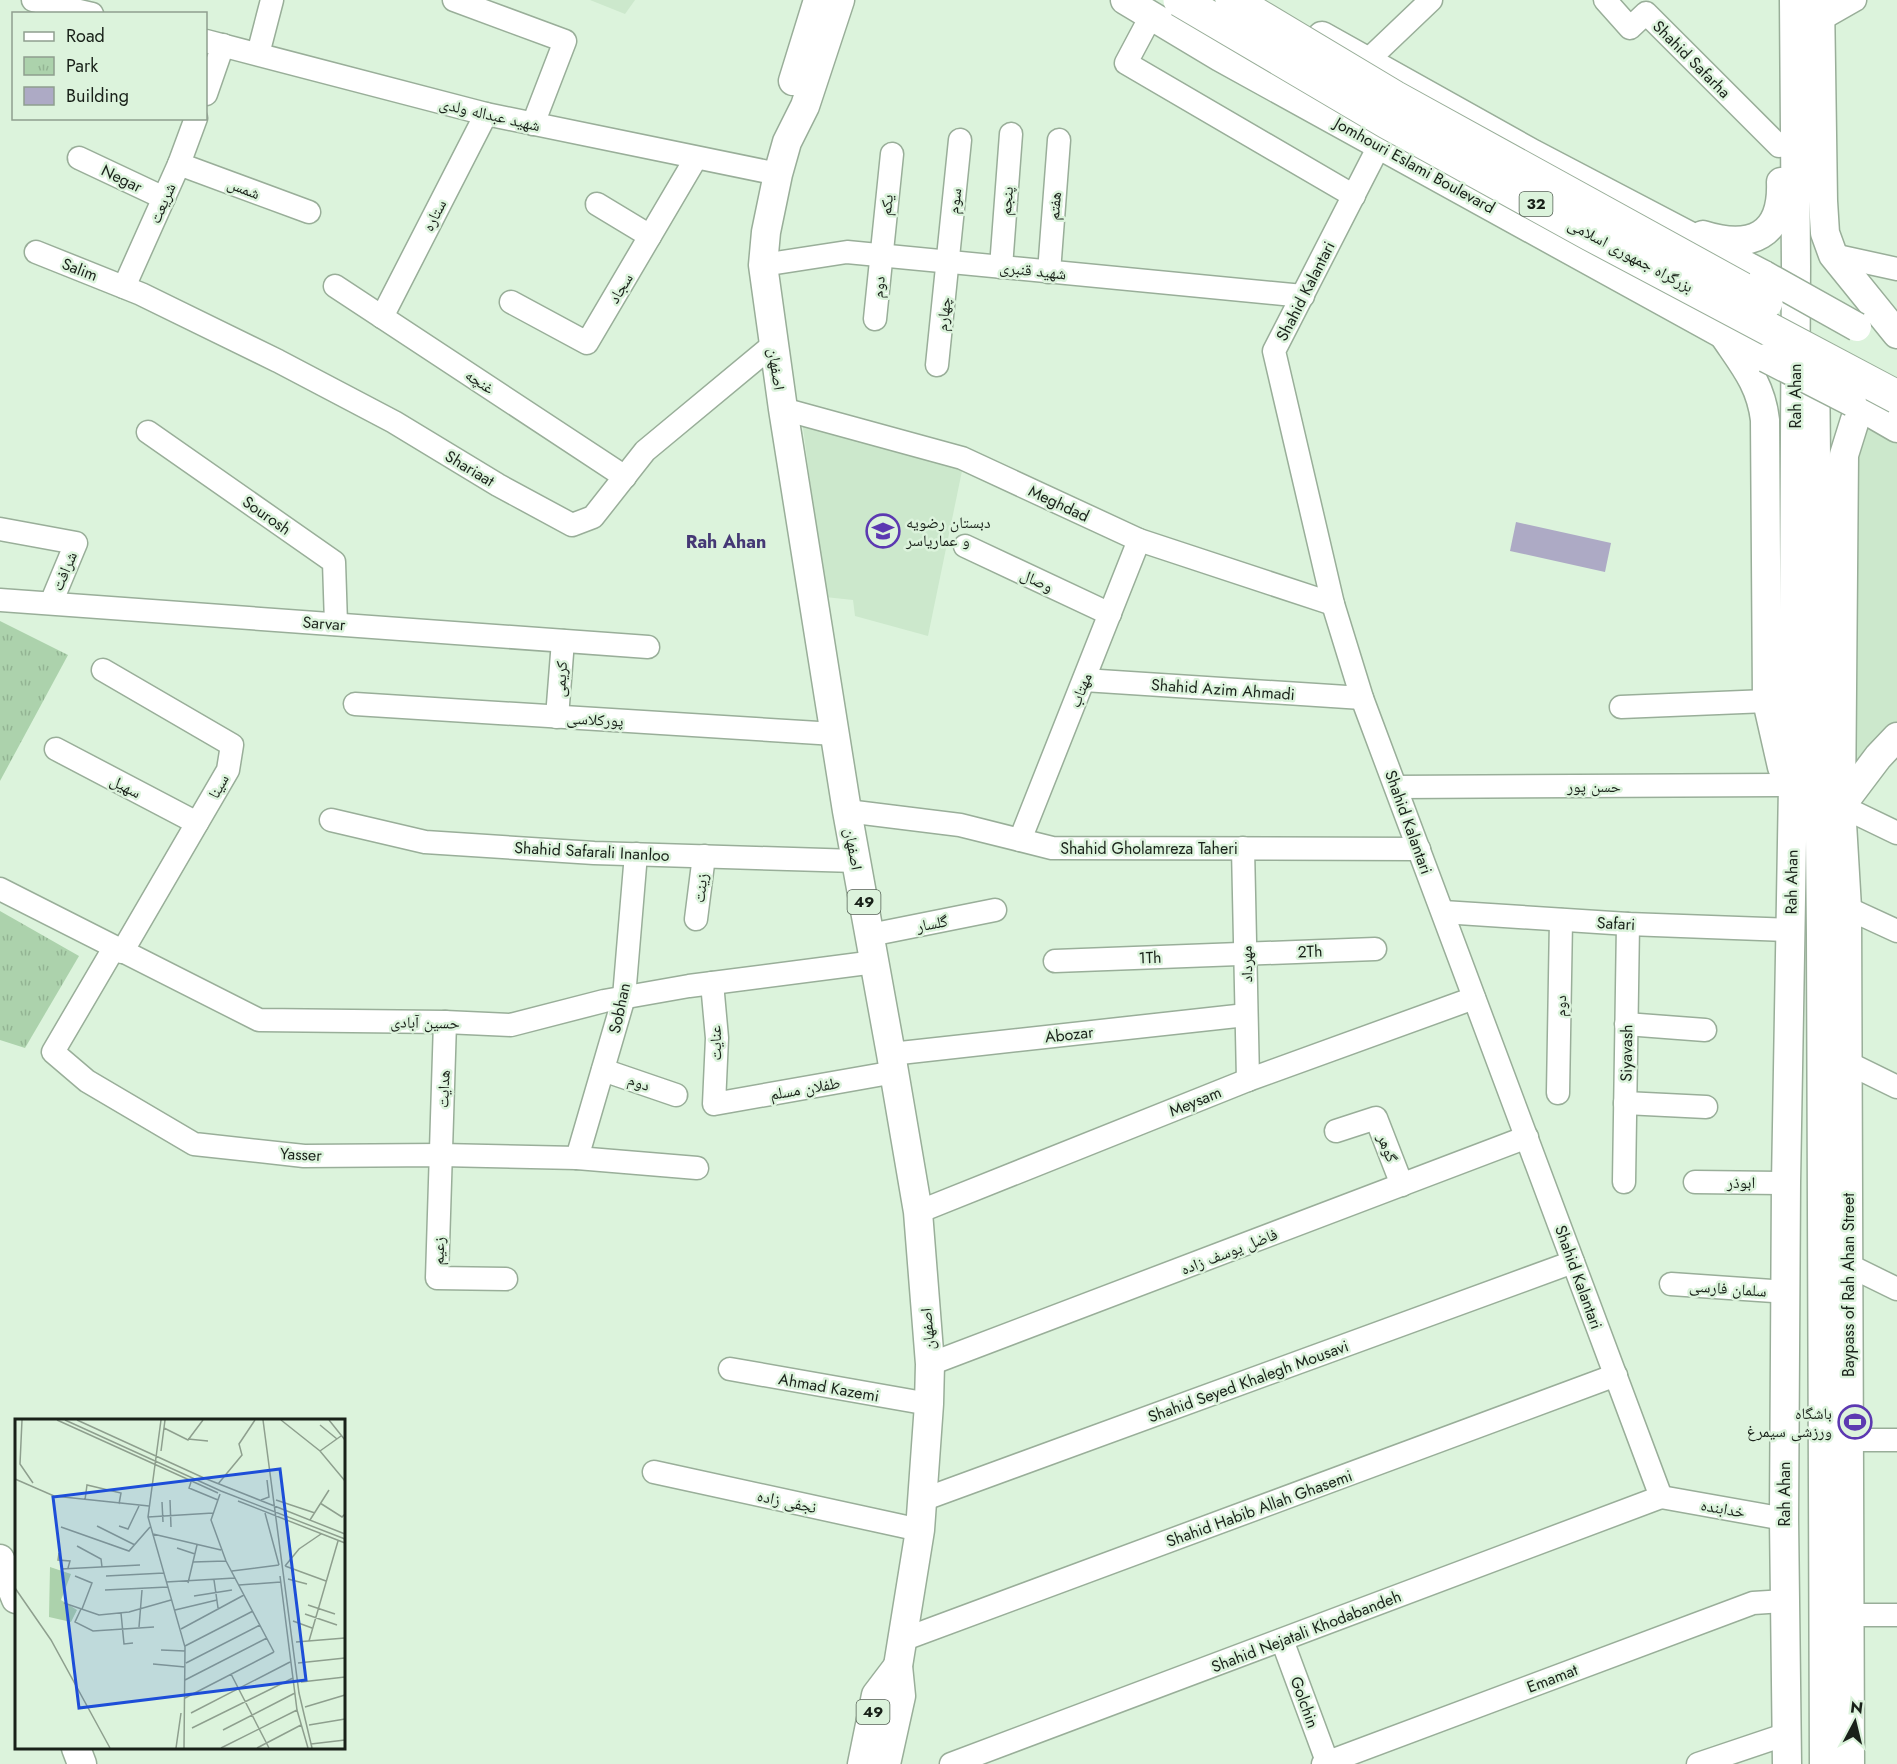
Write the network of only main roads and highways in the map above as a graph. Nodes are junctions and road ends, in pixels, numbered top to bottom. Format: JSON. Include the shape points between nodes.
{"nodes":[{"id":1,"x":818,"y":0,"type":"edge"},
{"id":2,"x":840,"y":0,"type":"edge"},
{"id":3,"x":1125,"y":0,"type":"edge"},
{"id":4,"x":1180,"y":0,"type":"edge"},
{"id":5,"x":1231,"y":0,"type":"edge"},
{"id":6,"x":1257,"y":0,"type":"edge"},
{"id":7,"x":1781,"y":0,"type":"edge"},
{"id":8,"x":1794,"y":0,"type":"edge"},
{"id":9,"x":1817,"y":7,"type":"edge"},
{"id":10,"x":1220,"y":57,"type":"junction"},
{"id":11,"x":787,"y":142,"type":"junction"},
{"id":12,"x":1652,"y":217,"type":"junction"},
{"id":13,"x":1722,"y":332,"type":"junction"},
{"id":14,"x":1897,"y":334,"type":"edge"},
{"id":15,"x":1897,"y":348,"type":"edge"},
{"id":16,"x":1897,"y":373,"type":"edge"},
{"id":17,"x":1897,"y":397,"type":"edge"},
{"id":18,"x":1856,"y":405,"type":"junction"},
{"id":19,"x":1897,"y":428,"type":"edge"},
{"id":20,"x":1897,"y":737,"type":"edge"},
{"id":21,"x":1793,"y":785,"type":"junction"},
{"id":22,"x":1831,"y":805,"type":"junction"},
{"id":23,"x":0,"y":1558,"type":"edge"},
{"id":24,"x":15,"y":1596,"type":"edge"},
{"id":25,"x":900,"y":1653,"type":"junction"},
{"id":26,"x":1823,"y":1682,"type":"junction"},
{"id":27,"x":1785,"y":1683,"type":"junction"},
{"id":28,"x":76,"y":1749,"type":"edge"},
{"id":29,"x":82,"y":1764,"type":"edge"},
{"id":30,"x":862,"y":1764,"type":"edge"},
{"id":31,"x":886,"y":1764,"type":"edge"},
{"id":32,"x":1787,"y":1764,"type":"edge"},
{"id":33,"x":1824,"y":1764,"type":"edge"},
{"id":34,"x":1850,"y":1764,"type":"edge"}],
"edges":[{"from":1,"to":11,"type":"main road","name":"اصفهان","via":[[786,105]]},
{"from":2,"to":11,"type":"main road","name":"اصفهان","via":[[805,106]]},
{"from":3,"to":10,"type":"main road","name":"Jomhouri Eslami Boulevard","number":"32"},
{"from":4,"to":17,"type":"highway","name":"بزرگراه جمهوری اسلامی","number":"32","bridge":true,"via":[[1387,122]]},
{"from":5,"to":10,"type":"main road","via":[[1219,8],[1209,33]]},
{"from":5,"to":16,"type":"highway","name":"بزرگراه جمهوری اسلامی","number":"32","bridge":true,"via":[[1404,103]]},
{"from":6,"to":12,"type":"main road","number":"32"},
{"from":7,"to":12,"type":"main road","via":[[1781,204],[1772,226],[1743,241],[1728,241]]},
{"from":8,"to":21,"type":"main road","name":"Rah Ahan"},
{"from":9,"to":14,"type":"main road","via":[[1825,233],[1833,255]]},
{"from":9,"to":22,"type":"main road","name":"Rah Ahan","via":[[1809,83]]},
{"from":10,"to":13,"type":"main road","name":"Jomhouri Eslami Boulevard","number":"32"},
{"from":11,"to":25,"type":"main road","name":"اصفهان","number":"49","via":[[766,232],[763,265],[847,811],[918,1212],[930,1364],[920,1530]]},
{"from":12,"to":15,"type":"main road","number":"32","bridge":true},
{"from":13,"to":18,"type":"main road","name":"Jomhouri Eslami Boulevard","number":"32","bridge":true},
{"from":13,"to":21,"type":"main road","via":[[1758,387],[1763,403],[1767,701],[1781,765]]},
{"from":18,"to":19,"type":"main road","name":"Jomhouri Eslami Boulevard","number":"32"},
{"from":18,"to":22,"type":"main road","via":[[1844,455]]},
{"from":20,"to":22,"type":"main road"},
{"from":21,"to":27,"type":"main road","name":"Rah Ahan","via":[[1786,1183]]},
{"from":22,"to":26,"type":"main road","name":"Rah Ahan"},
{"from":22,"to":34,"type":"main road","name":"Baypass of Rah Ahan Street","via":[[1847,908]]},
{"from":23,"to":24,"type":"main road"},
{"from":25,"to":30,"type":"main road","name":"اصفهان","number":"49","via":[[876,1695]]},
{"from":25,"to":31,"type":"main road","name":"اصفهان","number":"49","via":[[901,1696]]},
{"from":26,"to":27,"type":"main road"},
{"from":26,"to":33,"type":"main road","name":"Rah Ahan"},
{"from":27,"to":32,"type":"main road","name":"Rah Ahan"},
{"from":28,"to":29,"type":"main road"}]}
